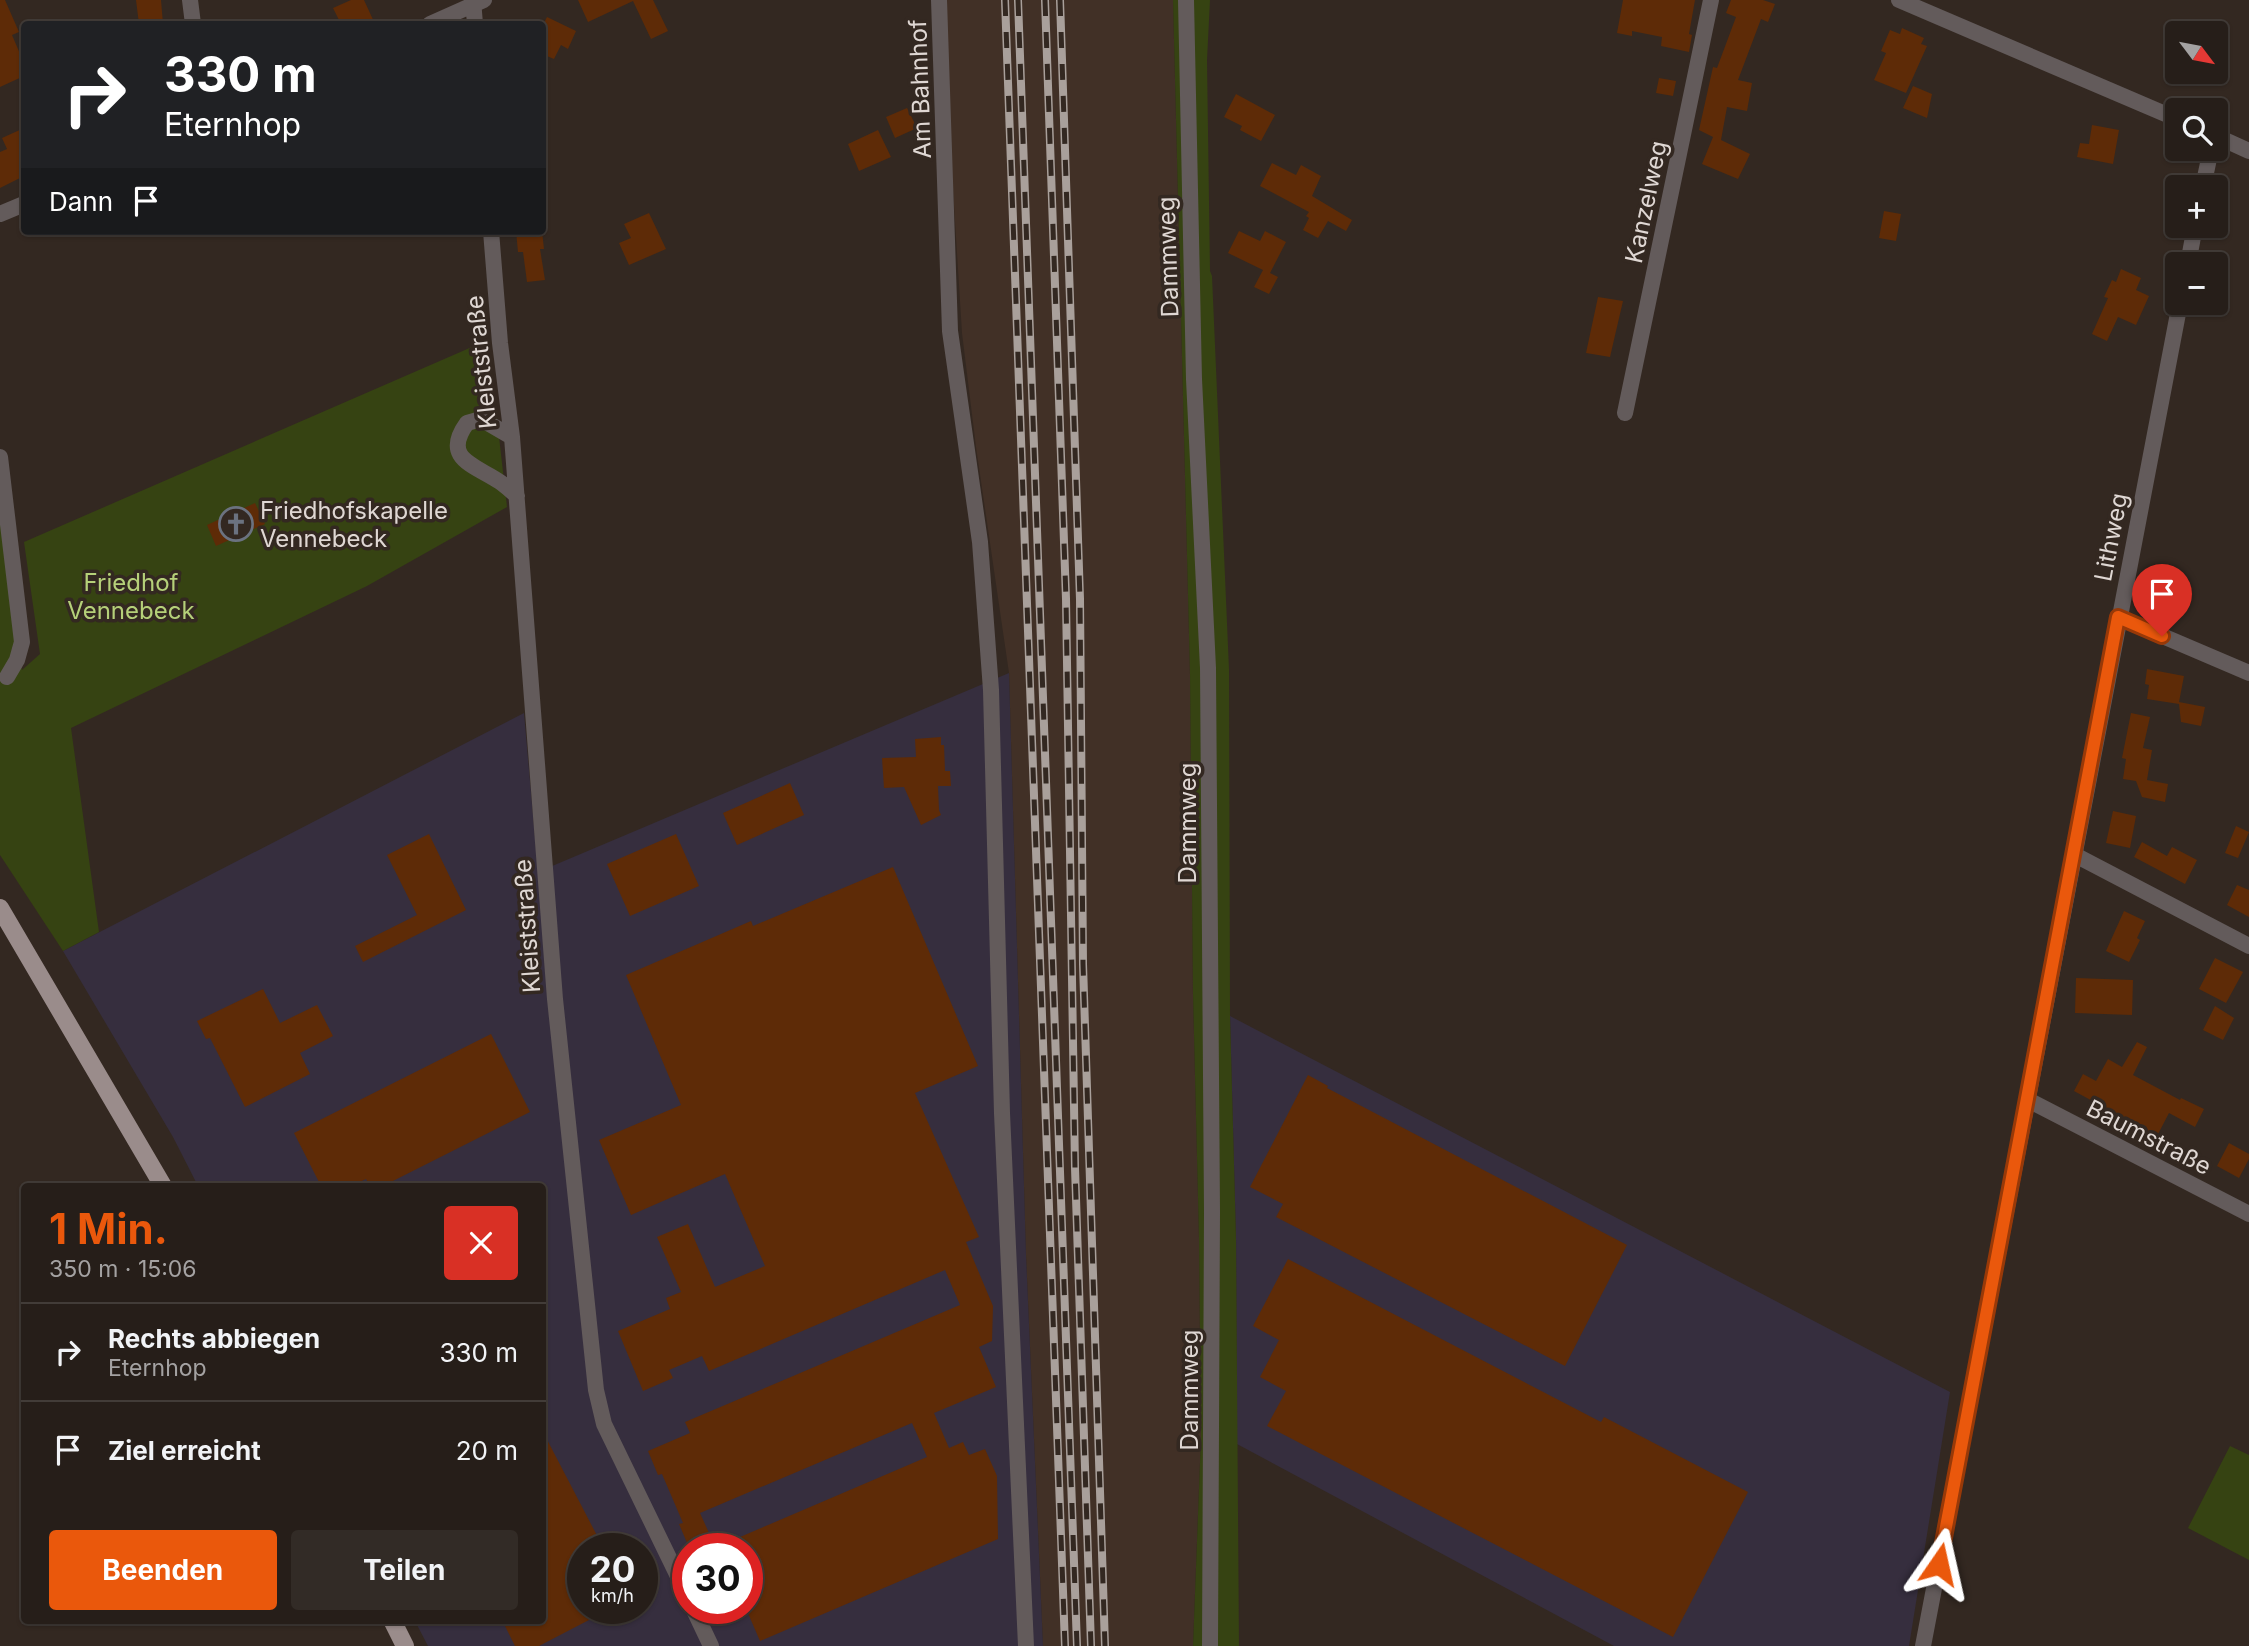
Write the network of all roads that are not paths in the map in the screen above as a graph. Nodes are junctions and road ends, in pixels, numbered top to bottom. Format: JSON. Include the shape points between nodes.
{"nodes":[{"id":1,"x":190,"y":0,"type":"edge"},
{"id":2,"x":939,"y":0,"type":"edge"},
{"id":3,"x":1186,"y":0,"type":"edge"},
{"id":4,"x":1711,"y":0,"type":"edge"},
{"id":5,"x":1899,"y":0,"type":"edge"},
{"id":6,"x":477,"y":2,"type":"edge"},
{"id":7,"x":192,"y":21,"type":"edge"},
{"id":8,"x":436,"y":21,"type":"edge"},
{"id":9,"x":475,"y":21,"type":"edge"},
{"id":10,"x":2165,"y":114,"type":"edge"},
{"id":11,"x":2228,"y":141,"type":"edge"},
{"id":12,"x":2249,"y":150,"type":"edge"},
{"id":13,"x":21,"y":205,"type":"edge"},
{"id":14,"x":0,"y":214,"type":"edge"},
{"id":15,"x":491,"y":235,"type":"edge"},
{"id":16,"x":2178,"y":315,"type":"edge"},
{"id":17,"x":1625,"y":413,"type":"dead end"},
{"id":18,"x":512,"y":437,"type":"junction"},
{"id":19,"x":0,"y":457,"type":"edge"},
{"id":20,"x":517,"y":496,"type":"junction"},
{"id":21,"x":2118,"y":617,"type":"junction"},
{"id":22,"x":2249,"y":673,"type":"edge"},
{"id":23,"x":7,"y":677,"type":"dead end"},
{"id":24,"x":2075,"y":855,"type":"junction"},
{"id":25,"x":0,"y":908,"type":"edge"},
{"id":26,"x":2249,"y":946,"type":"edge"},
{"id":27,"x":2028,"y":1100,"type":"junction"},
{"id":28,"x":161,"y":1183,"type":"edge"},
{"id":29,"x":2249,"y":1214,"type":"edge"},
{"id":30,"x":672,"y":1564,"type":"edge"},
{"id":31,"x":394,"y":1624,"type":"edge"},
{"id":32,"x":701,"y":1624,"type":"edge"},
{"id":33,"x":405,"y":1646,"type":"edge"},
{"id":34,"x":711,"y":1646,"type":"edge"},
{"id":35,"x":1026,"y":1646,"type":"edge"},
{"id":36,"x":1210,"y":1646,"type":"edge"},
{"id":37,"x":1923,"y":1646,"type":"edge"}],
"edges":[{"from":1,"to":7,"type":"street"},
{"from":2,"to":35,"type":"street","name":"Am Bahnhof","via":[[950,331],[980,542],[991,690],[1002,1112]]},
{"from":3,"to":36,"type":"street","name":"Dammweg","via":[[1194,379],[1208,668]]},
{"from":4,"to":17,"type":"street","name":"Kanzelweg"},
{"from":5,"to":10,"type":"street"},
{"from":6,"to":8,"type":"street"},
{"from":6,"to":9,"type":"street"},
{"from":11,"to":12,"type":"street"},
{"from":13,"to":14,"type":"street"},
{"from":15,"to":18,"type":"street","name":"Kleiststraße"},
{"from":16,"to":21,"type":"street","name":"Lithweg"},
{"from":18,"to":20,"type":"street","name":"Kleiststraße"},
{"from":18,"to":20,"type":"street","via":[[481,419],[467,423],[458,435],[458,452],[466,463]]},
{"from":19,"to":23,"type":"street","via":[[22,642]]},
{"from":20,"to":30,"type":"street","name":"Kleiststraße","via":[[555,999],[596,1390],[604,1424]]},
{"from":21,"to":22,"type":"street"},
{"from":21,"to":24,"type":"street","name":"Lithweg"},
{"from":24,"to":26,"type":"street"},
{"from":24,"to":27,"type":"street","name":"Lithweg"},
{"from":25,"to":28,"type":"main road"},
{"from":27,"to":29,"type":"street","name":"Baumstraße"},
{"from":27,"to":37,"type":"street","name":"Lithweg"},
{"from":31,"to":33,"type":"main road"},
{"from":32,"to":34,"type":"street"}]}
